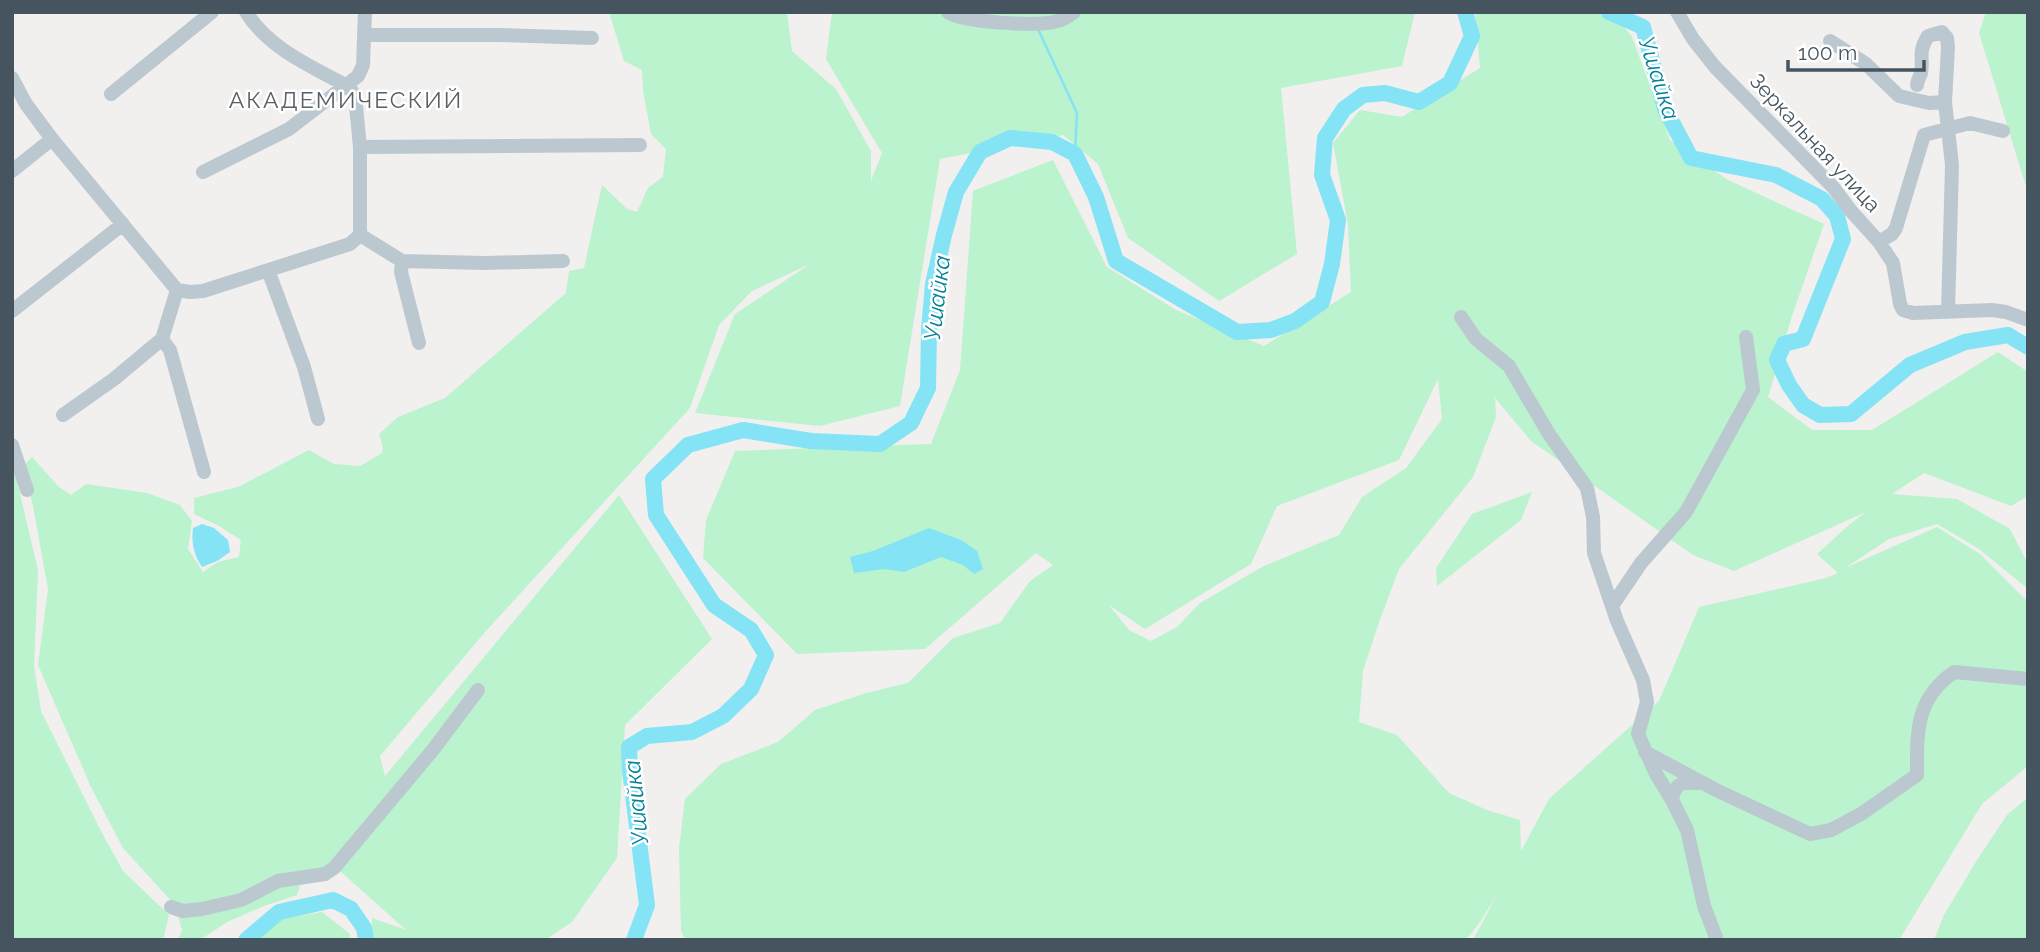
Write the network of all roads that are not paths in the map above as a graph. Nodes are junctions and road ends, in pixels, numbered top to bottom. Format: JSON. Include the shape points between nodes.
{"nodes":[{"id":1,"x":212,"y":12,"type":"edge"},
{"id":2,"x":246,"y":12,"type":"edge"},
{"id":3,"x":365,"y":12,"type":"edge"},
{"id":4,"x":948,"y":12,"type":"edge"},
{"id":5,"x":1074,"y":12,"type":"edge"},
{"id":6,"x":1677,"y":12,"type":"edge"},
{"id":7,"x":365,"y":35,"type":"junction"},
{"id":8,"x":592,"y":38,"type":"dead end"},
{"id":9,"x":1830,"y":41,"type":"dead end"},
{"id":10,"x":12,"y":78,"type":"edge"},
{"id":11,"x":1917,"y":85,"type":"dead end"},
{"id":12,"x":347,"y":86,"type":"junction"},
{"id":13,"x":111,"y":94,"type":"dead end"},
{"id":14,"x":1945,"y":102,"type":"junction"},
{"id":15,"x":1948,"y":127,"type":"junction"},
{"id":16,"x":2003,"y":131,"type":"dead end"},
{"id":17,"x":52,"y":139,"type":"junction"},
{"id":18,"x":640,"y":145,"type":"dead end"},
{"id":19,"x":359,"y":147,"type":"junction"},
{"id":20,"x":12,"y":172,"type":"edge"},
{"id":21,"x":203,"y":172,"type":"dead end"},
{"id":22,"x":123,"y":224,"type":"junction"},
{"id":23,"x":360,"y":235,"type":"junction"},
{"id":24,"x":1880,"y":242,"type":"junction"},
{"id":25,"x":402,"y":261,"type":"junction"},
{"id":26,"x":563,"y":261,"type":"dead end"},
{"id":27,"x":268,"y":270,"type":"junction"},
{"id":28,"x":177,"y":290,"type":"junction"},
{"id":29,"x":12,"y":311,"type":"edge"},
{"id":30,"x":1948,"y":312,"type":"junction"},
{"id":31,"x":1461,"y":317,"type":"dead end"},
{"id":32,"x":2028,"y":320,"type":"edge"},
{"id":33,"x":1746,"y":337,"type":"dead end"},
{"id":34,"x":162,"y":339,"type":"junction"},
{"id":35,"x":419,"y":343,"type":"dead end"},
{"id":36,"x":63,"y":415,"type":"dead end"},
{"id":37,"x":318,"y":419,"type":"dead end"},
{"id":38,"x":12,"y":445,"type":"edge"},
{"id":39,"x":204,"y":472,"type":"dead end"},
{"id":40,"x":27,"y":490,"type":"dead end"},
{"id":41,"x":1612,"y":606,"type":"junction"},
{"id":42,"x":2028,"y":679,"type":"edge"},
{"id":43,"x":478,"y":690,"type":"dead end"},
{"id":44,"x":1645,"y":752,"type":"junction"},
{"id":45,"x":1702,"y":783,"type":"junction"},
{"id":46,"x":1672,"y":800,"type":"junction"},
{"id":47,"x":171,"y":907,"type":"dead end"},
{"id":48,"x":1717,"y":940,"type":"edge"}],
"edges":[{"from":1,"to":13,"type":"street"},
{"from":2,"to":12,"type":"street","via":[[277,46]]},
{"from":3,"to":7,"type":"street"},
{"from":4,"to":5,"type":"street","via":[[974,21],[1052,23]]},
{"from":6,"to":24,"type":"street","name":"Зеркальная улица","via":[[1715,68],[1833,187]]},
{"from":7,"to":8,"type":"street"},
{"from":7,"to":12,"type":"street","via":[[363,65]]},
{"from":9,"to":14,"type":"street","via":[[1866,64],[1899,96]]},
{"from":10,"to":17,"type":"street"},
{"from":11,"to":14,"type":"street","via":[[1924,42],[1942,32],[1948,47]]},
{"from":12,"to":19,"type":"street","via":[[355,95]]},
{"from":12,"to":21,"type":"street","via":[[289,129]]},
{"from":14,"to":15,"type":"street"},
{"from":15,"to":16,"type":"street","via":[[1970,123]]},
{"from":15,"to":24,"type":"street","via":[[1924,135],[1896,228]]},
{"from":15,"to":30,"type":"street","via":[[1952,165]]},
{"from":17,"to":20,"type":"street"},
{"from":17,"to":22,"type":"street"},
{"from":18,"to":19,"type":"street"},
{"from":19,"to":23,"type":"street"},
{"from":22,"to":28,"type":"street"},
{"from":22,"to":29,"type":"street"},
{"from":23,"to":25,"type":"street"},
{"from":23,"to":27,"type":"street","via":[[350,244]]},
{"from":24,"to":30,"type":"street","name":"Зеркальная улица","via":[[1893,263],[1903,310]]},
{"from":25,"to":26,"type":"street"},
{"from":25,"to":35,"type":"street"},
{"from":27,"to":28,"type":"street","via":[[203,291]]},
{"from":27,"to":37,"type":"street"},
{"from":28,"to":34,"type":"street"},
{"from":30,"to":32,"type":"street","name":"Зеркальная улица","via":[[1993,310]]},
{"from":31,"to":41,"type":"street","via":[[1476,339],[1509,366],[1587,488],[1594,553]]},
{"from":33,"to":41,"type":"street","via":[[1753,390],[1686,512],[1641,563]]},
{"from":34,"to":36,"type":"street"},
{"from":34,"to":39,"type":"street","via":[[181,384]]},
{"from":38,"to":40,"type":"street"},
{"from":41,"to":44,"type":"street","via":[[1643,680],[1647,702],[1638,734]]},
{"from":42,"to":45,"type":"street","via":[[1954,672],[1946,677],[1921,715],[1917,775],[1830,830],[1810,834]]},
{"from":43,"to":47,"type":"street","via":[[326,874],[278,881],[241,900],[202,909],[183,912]]},
{"from":44,"to":45,"type":"street"},
{"from":44,"to":46,"type":"street"},
{"from":45,"to":46,"type":"street","via":[[1679,784]]},
{"from":46,"to":48,"type":"street","via":[[1686,830]]}]}
